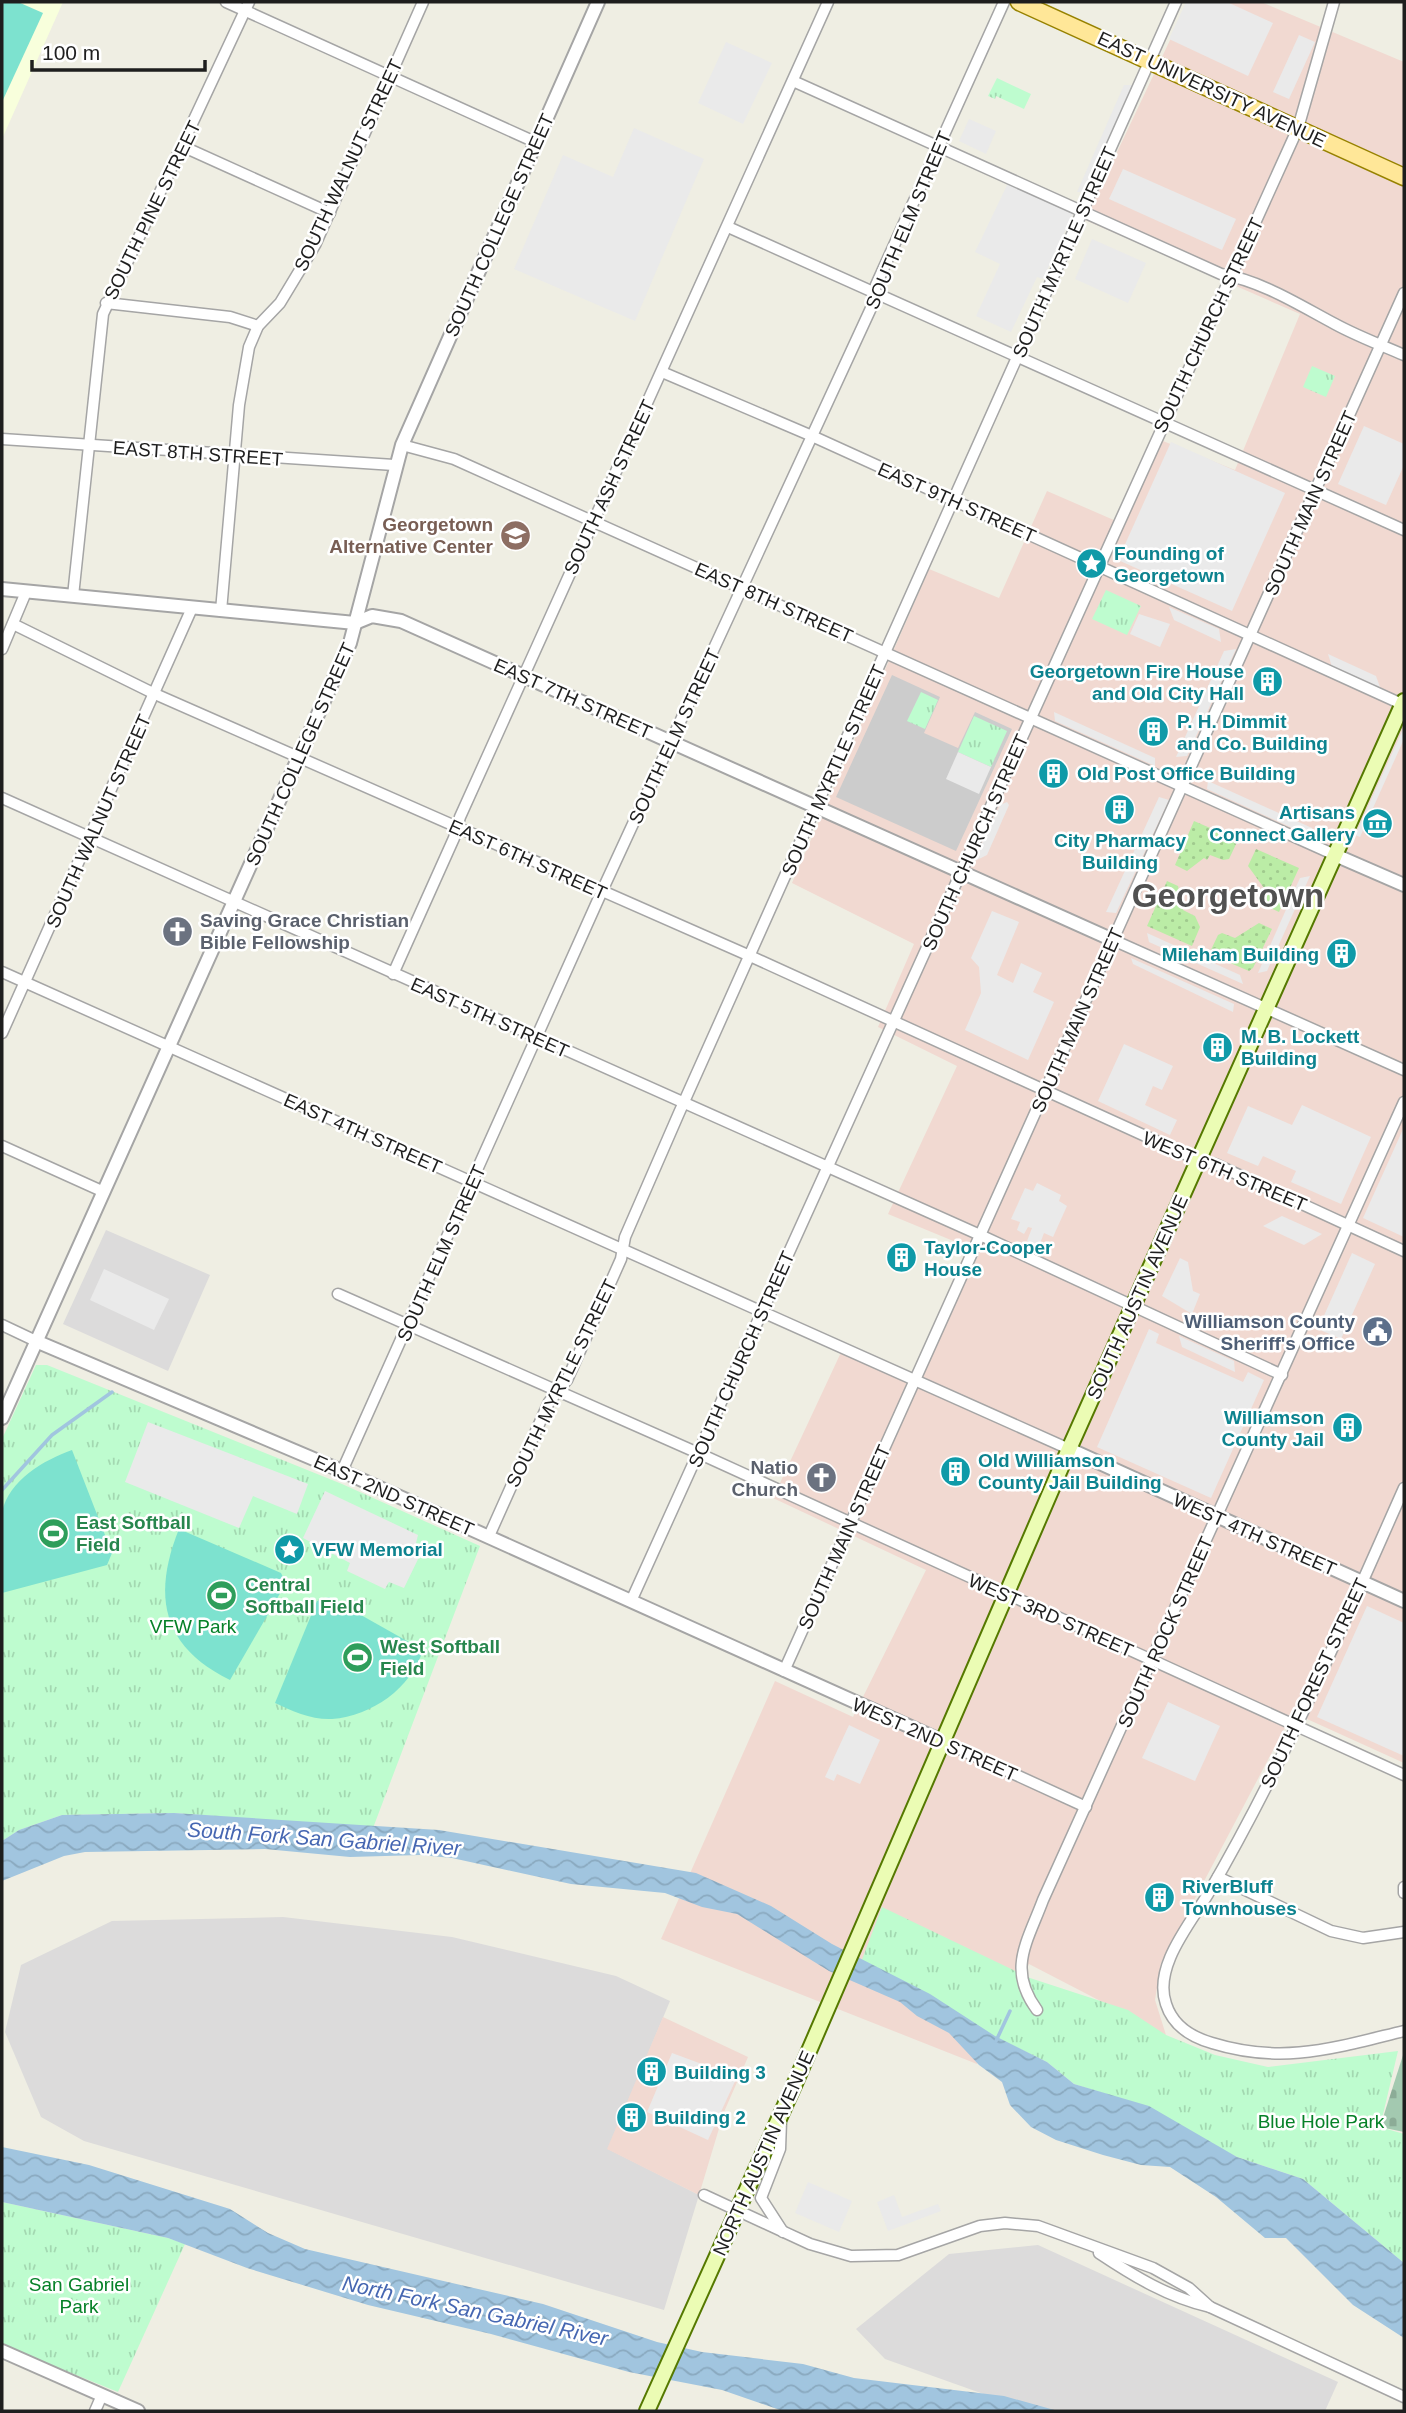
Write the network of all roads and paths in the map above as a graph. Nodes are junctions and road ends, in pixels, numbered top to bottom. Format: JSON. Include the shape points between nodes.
{"nodes":[{"id":1,"x":226,"y":2,"type":"edge"},
{"id":2,"x":423,"y":2,"type":"edge"},
{"id":3,"x":598,"y":2,"type":"edge"},
{"id":4,"x":828,"y":2,"type":"edge"},
{"id":5,"x":1004,"y":2,"type":"edge"},
{"id":6,"x":1019,"y":2,"type":"edge"},
{"id":7,"x":1176,"y":2,"type":"edge"},
{"id":8,"x":1334,"y":2,"type":"edge"},
{"id":9,"x":247,"y":6,"type":"edge"},
{"id":10,"x":1150,"y":60,"type":"junction"},
{"id":11,"x":390,"y":76,"type":"junction"},
{"id":12,"x":793,"y":81,"type":"junction"},
{"id":13,"x":1298,"y":128,"type":"junction"},
{"id":14,"x":535,"y":142,"type":"junction"},
{"id":15,"x":184,"y":147,"type":"junction"},
{"id":16,"x":938,"y":147,"type":"junction"},
{"id":17,"x":1404,"y":177,"type":"edge"},
{"id":18,"x":1082,"y":211,"type":"junction"},
{"id":19,"x":330,"y":213,"type":"junction"},
{"id":20,"x":728,"y":227,"type":"junction"},
{"id":21,"x":1232,"y":276,"type":"junction"},
{"id":22,"x":874,"y":293,"type":"junction"},
{"id":23,"x":1404,"y":293,"type":"edge"},
{"id":24,"x":106,"y":303,"type":"junction"},
{"id":25,"x":258,"y":326,"type":"junction"},
{"id":26,"x":1381,"y":345,"type":"junction"},
{"id":27,"x":1404,"y":355,"type":"edge"},
{"id":28,"x":1018,"y":357,"type":"junction"},
{"id":29,"x":662,"y":372,"type":"junction"},
{"id":30,"x":1163,"y":423,"type":"junction"},
{"id":31,"x":811,"y":436,"type":"junction"},
{"id":32,"x":2,"y":439,"type":"edge"},
{"id":33,"x":402,"y":444,"type":"junction"},
{"id":34,"x":90,"y":446,"type":"junction"},
{"id":35,"x":235,"y":457,"type":"junction"},
{"id":36,"x":394,"y":465,"type":"junction"},
{"id":37,"x":1316,"y":489,"type":"junction"},
{"id":38,"x":953,"y":501,"type":"junction"},
{"id":39,"x":594,"y":521,"type":"junction"},
{"id":40,"x":1404,"y":530,"type":"edge"},
{"id":41,"x":1100,"y":567,"type":"junction"},
{"id":42,"x":742,"y":588,"type":"junction"},
{"id":43,"x":2,"y":589,"type":"edge"},
{"id":44,"x":26,"y":592,"type":"junction"},
{"id":45,"x":73,"y":596,"type":"junction"},
{"id":46,"x":192,"y":608,"type":"junction"},
{"id":47,"x":221,"y":611,"type":"junction"},
{"id":48,"x":355,"y":623,"type":"junction"},
{"id":49,"x":13,"y":624,"type":"junction"},
{"id":50,"x":1249,"y":637,"type":"junction"},
{"id":51,"x":2,"y":649,"type":"edge"},
{"id":52,"x":886,"y":652,"type":"junction"},
{"id":53,"x":523,"y":676,"type":"junction"},
{"id":54,"x":155,"y":694,"type":"junction"},
{"id":55,"x":1404,"y":703,"type":"edge"},
{"id":56,"x":1031,"y":717,"type":"junction"},
{"id":57,"x":671,"y":742,"type":"junction"},
{"id":58,"x":301,"y":757,"type":"junction"},
{"id":59,"x":1182,"y":786,"type":"junction"},
{"id":60,"x":2,"y":798,"type":"edge"},
{"id":61,"x":817,"y":808,"type":"junction"},
{"id":62,"x":457,"y":827,"type":"junction"},
{"id":63,"x":90,"y":837,"type":"junction"},
{"id":64,"x":1335,"y":855,"type":"junction"},
{"id":65,"x":961,"y":873,"type":"junction"},
{"id":66,"x":1404,"y":885,"type":"edge"},
{"id":67,"x":601,"y":891,"type":"junction"},
{"id":68,"x":233,"y":902,"type":"junction"},
{"id":69,"x":1113,"y":940,"type":"junction"},
{"id":70,"x":750,"y":956,"type":"junction"},
{"id":71,"x":2,"y":972,"type":"edge"},
{"id":72,"x":393,"y":974,"type":"junction"},
{"id":73,"x":24,"y":983,"type":"junction"},
{"id":74,"x":1267,"y":1007,"type":"junction"},
{"id":75,"x":894,"y":1022,"type":"junction"},
{"id":76,"x":2,"y":1033,"type":"edge"},
{"id":77,"x":537,"y":1039,"type":"junction"},
{"id":78,"x":170,"y":1047,"type":"junction"},
{"id":79,"x":1404,"y":1070,"type":"edge"},
{"id":80,"x":1045,"y":1091,"type":"junction"},
{"id":81,"x":1404,"y":1102,"type":"edge"},
{"id":82,"x":683,"y":1103,"type":"junction"},
{"id":83,"x":2,"y":1146,"type":"edge"},
{"id":84,"x":1198,"y":1160,"type":"junction"},
{"id":85,"x":827,"y":1167,"type":"junction"},
{"id":86,"x":473,"y":1181,"type":"junction"},
{"id":87,"x":104,"y":1192,"type":"junction"},
{"id":88,"x":1350,"y":1226,"type":"junction"},
{"id":89,"x":980,"y":1235,"type":"junction"},
{"id":90,"x":624,"y":1249,"type":"junction"},
{"id":91,"x":1404,"y":1251,"type":"edge"},
{"id":92,"x":338,"y":1294,"type":"dead end"},
{"id":93,"x":1134,"y":1307,"type":"junction"},
{"id":94,"x":763,"y":1311,"type":"junction"},
{"id":95,"x":2,"y":1325,"type":"edge"},
{"id":96,"x":410,"y":1326,"type":"junction"},
{"id":97,"x":38,"y":1342,"type":"junction"},
{"id":98,"x":1282,"y":1375,"type":"junction"},
{"id":99,"x":914,"y":1381,"type":"junction"},
{"id":100,"x":558,"y":1391,"type":"junction"},
{"id":101,"x":2,"y":1418,"type":"edge"},
{"id":102,"x":1069,"y":1449,"type":"junction"},
{"id":103,"x":698,"y":1453,"type":"junction"},
{"id":104,"x":342,"y":1471,"type":"junction"},
{"id":105,"x":1404,"y":1488,"type":"edge"},
{"id":106,"x":1216,"y":1516,"type":"junction"},
{"id":107,"x":850,"y":1523,"type":"junction"},
{"id":108,"x":489,"y":1536,"type":"junction"},
{"id":109,"x":1362,"y":1582,"type":"junction"},
{"id":110,"x":1007,"y":1594,"type":"junction"},
{"id":111,"x":632,"y":1599,"type":"junction"},
{"id":112,"x":1404,"y":1601,"type":"edge"},
{"id":113,"x":1152,"y":1661,"type":"junction"},
{"id":114,"x":784,"y":1671,"type":"junction"},
{"id":115,"x":1296,"y":1728,"type":"junction"},
{"id":116,"x":942,"y":1741,"type":"junction"},
{"id":117,"x":1404,"y":1776,"type":"edge"},
{"id":118,"x":1086,"y":1807,"type":"junction"},
{"id":119,"x":1218,"y":1877,"type":"junction"},
{"id":120,"x":1404,"y":1887,"type":"edge"},
{"id":121,"x":1404,"y":1893,"type":"edge"},
{"id":122,"x":876,"y":1895,"type":"joint"},
{"id":123,"x":1404,"y":1932,"type":"edge"},
{"id":124,"x":1037,"y":2010,"type":"dead end"},
{"id":125,"x":1404,"y":2031,"type":"edge"},
{"id":126,"x":781,"y":2108,"type":"junction"},
{"id":127,"x":704,"y":2195,"type":"dead end"},
{"id":128,"x":736,"y":2211,"type":"junction"},
{"id":129,"x":783,"y":2232,"type":"junction"},
{"id":130,"x":1085,"y":2244,"type":"junction"},
{"id":131,"x":1210,"y":2307,"type":"junction"},
{"id":132,"x":2,"y":2350,"type":"edge"},
{"id":133,"x":102,"y":2395,"type":"junction"},
{"id":134,"x":1404,"y":2396,"type":"edge"},
{"id":135,"x":95,"y":2411,"type":"edge"},
{"id":136,"x":138,"y":2411,"type":"edge"},
{"id":137,"x":648,"y":2411,"type":"edge"}],
"edges":[{"from":1,"to":9,"type":"street"},
{"from":2,"to":11,"type":"street","name":"SOUTH WALNUT STREET"},
{"from":3,"to":14,"type":"street","name":"SOUTH COLLEGE STREET"},
{"from":4,"to":12,"type":"street","name":"SOUTH ASH STREET"},
{"from":5,"to":16,"type":"street","name":"SOUTH ELM STREET"},
{"from":6,"to":10,"type":"main road","name":"EAST UNIVERSITY AVENUE"},
{"from":7,"to":10,"type":"street","name":"SOUTH MYRTLE STREET"},
{"from":8,"to":13,"type":"street","name":"SOUTH CHURCH STREET"},
{"from":9,"to":11,"type":"street"},
{"from":9,"to":15,"type":"street","name":"SOUTH PINE STREET"},
{"from":10,"to":13,"type":"main road","name":"EAST UNIVERSITY AVENUE"},
{"from":10,"to":18,"type":"street","name":"SOUTH MYRTLE STREET"},
{"from":11,"to":14,"type":"street"},
{"from":11,"to":19,"type":"street","name":"SOUTH WALNUT STREET"},
{"from":12,"to":16,"type":"street"},
{"from":12,"to":20,"type":"street","name":"SOUTH ASH STREET"},
{"from":13,"to":17,"type":"main road","name":"EAST UNIVERSITY AVENUE"},
{"from":13,"to":21,"type":"street","name":"SOUTH CHURCH STREET"},
{"from":14,"to":33,"type":"street","name":"SOUTH COLLEGE STREET"},
{"from":15,"to":19,"type":"street"},
{"from":15,"to":24,"type":"street","name":"SOUTH PINE STREET"},
{"from":16,"to":18,"type":"street"},
{"from":16,"to":22,"type":"street","name":"SOUTH ELM STREET"},
{"from":18,"to":21,"type":"street"},
{"from":18,"to":28,"type":"street","name":"SOUTH MYRTLE STREET"},
{"from":19,"to":25,"type":"street","name":"SOUTH WALNUT STREET","via":[[290,287]]},
{"from":20,"to":22,"type":"street"},
{"from":20,"to":29,"type":"street","name":"SOUTH ASH STREET"},
{"from":21,"to":26,"type":"street"},
{"from":21,"to":30,"type":"street","name":"SOUTH CHURCH STREET"},
{"from":22,"to":28,"type":"street"},
{"from":22,"to":31,"type":"street","name":"SOUTH ELM STREET"},
{"from":23,"to":26,"type":"street","name":"SOUTH MAIN STREET"},
{"from":24,"to":25,"type":"street","via":[[230,317]]},
{"from":24,"to":34,"type":"street","name":"SOUTH PINE STREET"},
{"from":25,"to":35,"type":"street","name":"SOUTH WALNUT STREET","via":[[243,378]]},
{"from":26,"to":27,"type":"street"},
{"from":26,"to":37,"type":"street","name":"SOUTH MAIN STREET"},
{"from":28,"to":30,"type":"street"},
{"from":28,"to":38,"type":"street","name":"SOUTH MYRTLE STREET"},
{"from":29,"to":31,"type":"street","name":"EAST 9TH STREET"},
{"from":29,"to":39,"type":"street","name":"SOUTH ASH STREET"},
{"from":30,"to":37,"type":"street"},
{"from":30,"to":41,"type":"street","name":"SOUTH CHURCH STREET"},
{"from":31,"to":38,"type":"street","name":"EAST 9TH STREET"},
{"from":31,"to":42,"type":"street","name":"SOUTH ELM STREET"},
{"from":32,"to":34,"type":"street","name":"EAST 8TH STREET"},
{"from":33,"to":36,"type":"street","name":"SOUTH COLLEGE STREET"},
{"from":33,"to":39,"type":"street","name":"EAST 8TH STREET","via":[[454,459]]},
{"from":34,"to":35,"type":"street","name":"EAST 8TH STREET"},
{"from":34,"to":45,"type":"street","name":"SOUTH PINE STREET"},
{"from":35,"to":36,"type":"street","name":"EAST 8TH STREET"},
{"from":35,"to":47,"type":"street","name":"SOUTH WALNUT STREET"},
{"from":36,"to":48,"type":"street","name":"SOUTH COLLEGE STREET"},
{"from":37,"to":40,"type":"street"},
{"from":37,"to":50,"type":"street","name":"SOUTH MAIN STREET"},
{"from":38,"to":41,"type":"street","name":"EAST 9TH STREET"},
{"from":38,"to":52,"type":"street","name":"SOUTH MYRTLE STREET"},
{"from":39,"to":42,"type":"street","name":"EAST 8TH STREET"},
{"from":39,"to":53,"type":"street","name":"SOUTH ASH STREET"},
{"from":41,"to":50,"type":"street","name":"EAST 9TH STREET"},
{"from":41,"to":56,"type":"street","name":"SOUTH CHURCH STREET"},
{"from":42,"to":52,"type":"street","name":"EAST 8TH STREET"},
{"from":42,"to":57,"type":"street","name":"SOUTH ELM STREET"},
{"from":43,"to":44,"type":"street","name":"EAST 7TH STREET"},
{"from":44,"to":45,"type":"street","name":"EAST 7TH STREET"},
{"from":44,"to":49,"type":"street"},
{"from":45,"to":46,"type":"street","name":"EAST 7TH STREET"},
{"from":46,"to":47,"type":"street","name":"EAST 7TH STREET"},
{"from":46,"to":54,"type":"street","name":"SOUTH WALNUT STREET"},
{"from":47,"to":48,"type":"street","name":"EAST 7TH STREET"},
{"from":48,"to":53,"type":"street","name":"EAST 7TH STREET","via":[[372,616],[401,621]]},
{"from":48,"to":58,"type":"street","name":"SOUTH COLLEGE STREET"},
{"from":49,"to":51,"type":"street"},
{"from":49,"to":54,"type":"street","name":"EAST 6TH STREET"},
{"from":50,"to":55,"type":"street","name":"EAST 9TH STREET"},
{"from":50,"to":59,"type":"street","name":"SOUTH MAIN STREET"},
{"from":52,"to":56,"type":"street","name":"EAST 8TH STREET"},
{"from":52,"to":61,"type":"street","name":"SOUTH MYRTLE STREET"},
{"from":53,"to":57,"type":"street","name":"EAST 7TH STREET"},
{"from":53,"to":62,"type":"street","name":"SOUTH ASH STREET"},
{"from":54,"to":58,"type":"street","name":"EAST 6TH STREET"},
{"from":54,"to":63,"type":"street","name":"SOUTH WALNUT STREET"},
{"from":55,"to":64,"type":"main road","name":"SOUTH AUSTIN AVENUE"},
{"from":56,"to":59,"type":"street","name":"EAST 8TH STREET"},
{"from":56,"to":65,"type":"street","name":"SOUTH CHURCH STREET"},
{"from":57,"to":61,"type":"street","name":"EAST 7TH STREET"},
{"from":57,"to":67,"type":"street","name":"SOUTH ELM STREET"},
{"from":58,"to":62,"type":"street","name":"EAST 6TH STREET"},
{"from":58,"to":68,"type":"street","name":"SOUTH COLLEGE STREET"},
{"from":59,"to":64,"type":"street","name":"EAST 8TH STREET"},
{"from":59,"to":69,"type":"street","name":"SOUTH MAIN STREET"},
{"from":60,"to":63,"type":"street","name":"EAST 5TH STREET"},
{"from":61,"to":65,"type":"street","name":"EAST 7TH STREET"},
{"from":61,"to":70,"type":"street","name":"SOUTH MYRTLE STREET"},
{"from":62,"to":67,"type":"street","name":"EAST 6TH STREET"},
{"from":62,"to":72,"type":"street","name":"SOUTH ASH STREET"},
{"from":63,"to":68,"type":"street","name":"EAST 5TH STREET"},
{"from":63,"to":73,"type":"street","name":"SOUTH WALNUT STREET"},
{"from":64,"to":66,"type":"street"},
{"from":64,"to":74,"type":"main road","name":"SOUTH AUSTIN AVENUE"},
{"from":65,"to":69,"type":"street","name":"EAST 7TH STREET"},
{"from":65,"to":75,"type":"street","name":"SOUTH CHURCH STREET"},
{"from":67,"to":70,"type":"street","name":"EAST 6TH STREET"},
{"from":67,"to":77,"type":"street","name":"SOUTH ELM STREET"},
{"from":68,"to":72,"type":"street","name":"EAST 5TH STREET"},
{"from":68,"to":78,"type":"street","name":"SOUTH COLLEGE STREET"},
{"from":69,"to":74,"type":"street"},
{"from":69,"to":80,"type":"street","name":"SOUTH MAIN STREET"},
{"from":70,"to":75,"type":"street","name":"EAST 6TH STREET"},
{"from":70,"to":82,"type":"street","name":"SOUTH MYRTLE STREET"},
{"from":71,"to":73,"type":"street","name":"EAST 4TH STREET"},
{"from":72,"to":77,"type":"street","name":"EAST 5TH STREET"},
{"from":73,"to":76,"type":"street","name":"SOUTH WALNUT STREET"},
{"from":73,"to":78,"type":"street","name":"EAST 4TH STREET"},
{"from":74,"to":79,"type":"street"},
{"from":74,"to":84,"type":"main road","name":"SOUTH AUSTIN AVENUE"},
{"from":75,"to":80,"type":"street","name":"EAST 6TH STREET"},
{"from":75,"to":85,"type":"street","name":"SOUTH CHURCH STREET"},
{"from":77,"to":82,"type":"street","name":"EAST 5TH STREET"},
{"from":77,"to":86,"type":"street","name":"SOUTH ELM STREET"},
{"from":78,"to":86,"type":"street","name":"EAST 4TH STREET"},
{"from":78,"to":87,"type":"street","name":"SOUTH COLLEGE STREET"},
{"from":80,"to":84,"type":"street","name":"WEST 6TH STREET"},
{"from":80,"to":89,"type":"street","name":"SOUTH MAIN STREET"},
{"from":81,"to":88,"type":"street","name":"SOUTH ROCK STREET"},
{"from":82,"to":85,"type":"street","name":"EAST 5TH STREET"},
{"from":82,"to":90,"type":"street","name":"SOUTH MYRTLE STREET","via":[[625,1237]]},
{"from":83,"to":87,"type":"street"},
{"from":84,"to":88,"type":"street","name":"WEST 6TH STREET"},
{"from":84,"to":93,"type":"main road","name":"SOUTH AUSTIN AVENUE"},
{"from":85,"to":89,"type":"street","name":"EAST 5TH STREET"},
{"from":85,"to":94,"type":"street","name":"SOUTH CHURCH STREET"},
{"from":86,"to":90,"type":"street","name":"EAST 4TH STREET"},
{"from":86,"to":96,"type":"street","name":"SOUTH ELM STREET"},
{"from":87,"to":97,"type":"street","name":"SOUTH COLLEGE STREET"},
{"from":88,"to":91,"type":"street","name":"WEST 6TH STREET"},
{"from":88,"to":98,"type":"street","name":"SOUTH ROCK STREET"},
{"from":89,"to":93,"type":"street","name":"EAST 5TH STREET"},
{"from":89,"to":99,"type":"street","name":"SOUTH MAIN STREET"},
{"from":90,"to":94,"type":"street","name":"EAST 4TH STREET"},
{"from":90,"to":100,"type":"street","name":"SOUTH MYRTLE STREET","via":[[567,1380]]},
{"from":92,"to":96,"type":"street","name":"WEST 3RD STREET"},
{"from":93,"to":98,"type":"street","name":"EAST 5TH STREET"},
{"from":93,"to":102,"type":"main road","name":"SOUTH AUSTIN AVENUE"},
{"from":94,"to":99,"type":"street","name":"EAST 4TH STREET"},
{"from":94,"to":103,"type":"street","name":"SOUTH CHURCH STREET"},
{"from":95,"to":97,"type":"street","name":"EAST 2ND STREET"},
{"from":96,"to":100,"type":"street","name":"WEST 3RD STREET"},
{"from":96,"to":104,"type":"street","name":"SOUTH ELM STREET"},
{"from":97,"to":101,"type":"street","name":"SOUTH COLLEGE STREET"},
{"from":97,"to":104,"type":"street","name":"EAST 2ND STREET"},
{"from":98,"to":106,"type":"street","name":"SOUTH ROCK STREET"},
{"from":99,"to":102,"type":"street","name":"WEST 4TH STREET"},
{"from":99,"to":107,"type":"street","name":"SOUTH MAIN STREET"},
{"from":100,"to":103,"type":"street","name":"WEST 3RD STREET"},
{"from":100,"to":108,"type":"street","name":"SOUTH MYRTLE STREET"},
{"from":102,"to":106,"type":"street","name":"WEST 4TH STREET"},
{"from":102,"to":110,"type":"main road","name":"SOUTH AUSTIN AVENUE"},
{"from":103,"to":107,"type":"street","name":"WEST 3RD STREET"},
{"from":103,"to":111,"type":"street","name":"SOUTH CHURCH STREET"},
{"from":104,"to":108,"type":"street","name":"EAST 2ND STREET"},
{"from":105,"to":109,"type":"street","name":"SOUTH FOREST STREET"},
{"from":106,"to":109,"type":"street","name":"WEST 4TH STREET"},
{"from":106,"to":113,"type":"street","name":"SOUTH ROCK STREET"},
{"from":107,"to":110,"type":"street","name":"WEST 3RD STREET"},
{"from":107,"to":114,"type":"street","name":"SOUTH MAIN STREET"},
{"from":108,"to":111,"type":"street","name":"EAST 2ND STREET"},
{"from":109,"to":112,"type":"street","name":"WEST 4TH STREET"},
{"from":109,"to":115,"type":"street","name":"SOUTH FOREST STREET"},
{"from":110,"to":113,"type":"street","name":"WEST 3RD STREET"},
{"from":110,"to":116,"type":"main road","name":"SOUTH AUSTIN AVENUE"},
{"from":111,"to":114,"type":"street","name":"EAST 2ND STREET"},
{"from":113,"to":115,"type":"street","name":"WEST 3RD STREET"},
{"from":113,"to":118,"type":"street","name":"SOUTH ROCK STREET"},
{"from":114,"to":116,"type":"street","name":"WEST 2ND STREET"},
{"from":115,"to":117,"type":"street","name":"WEST 3RD STREET"},
{"from":115,"to":119,"type":"street","name":"SOUTH FOREST STREET"},
{"from":116,"to":118,"type":"street","name":"WEST 2ND STREET"},
{"from":116,"to":122,"type":"main road","name":"SOUTH AUSTIN AVENUE"},
{"from":118,"to":124,"type":"street","name":"SOUTH ROCK STREET","via":[[1043,1900],[1020,1966],[1022,1986]]},
{"from":119,"to":123,"type":"street","via":[[1331,1931],[1363,1938]]},
{"from":119,"to":125,"type":"street","name":"SOUTH FOREST STREET","via":[[1164,1974],[1165,2003],[1186,2033],[1266,2056]]},
{"from":120,"to":121,"type":"street"},
{"from":122,"to":126,"type":"main road","name":"NORTH AUSTIN AVENUE"},
{"from":126,"to":128,"type":"main road","name":"NORTH AUSTIN AVENUE"},
{"from":126,"to":129,"type":"street","via":[[779,2149],[761,2198]]},
{"from":127,"to":128,"type":"street"},
{"from":128,"to":129,"type":"street"},
{"from":128,"to":137,"type":"main road","name":"NORTH AUSTIN AVENUE"},
{"from":129,"to":130,"type":"street","via":[[829,2252],[873,2258],[912,2251],[975,2227],[1005,2223],[1038,2226]]},
{"from":130,"to":131,"type":"street","via":[[1144,2283],[1179,2300]]},
{"from":130,"to":131,"type":"street","via":[[1153,2268],[1189,2288]]},
{"from":131,"to":134,"type":"street"},
{"from":132,"to":133,"type":"street"},
{"from":133,"to":135,"type":"street"},
{"from":133,"to":136,"type":"street"}]}
